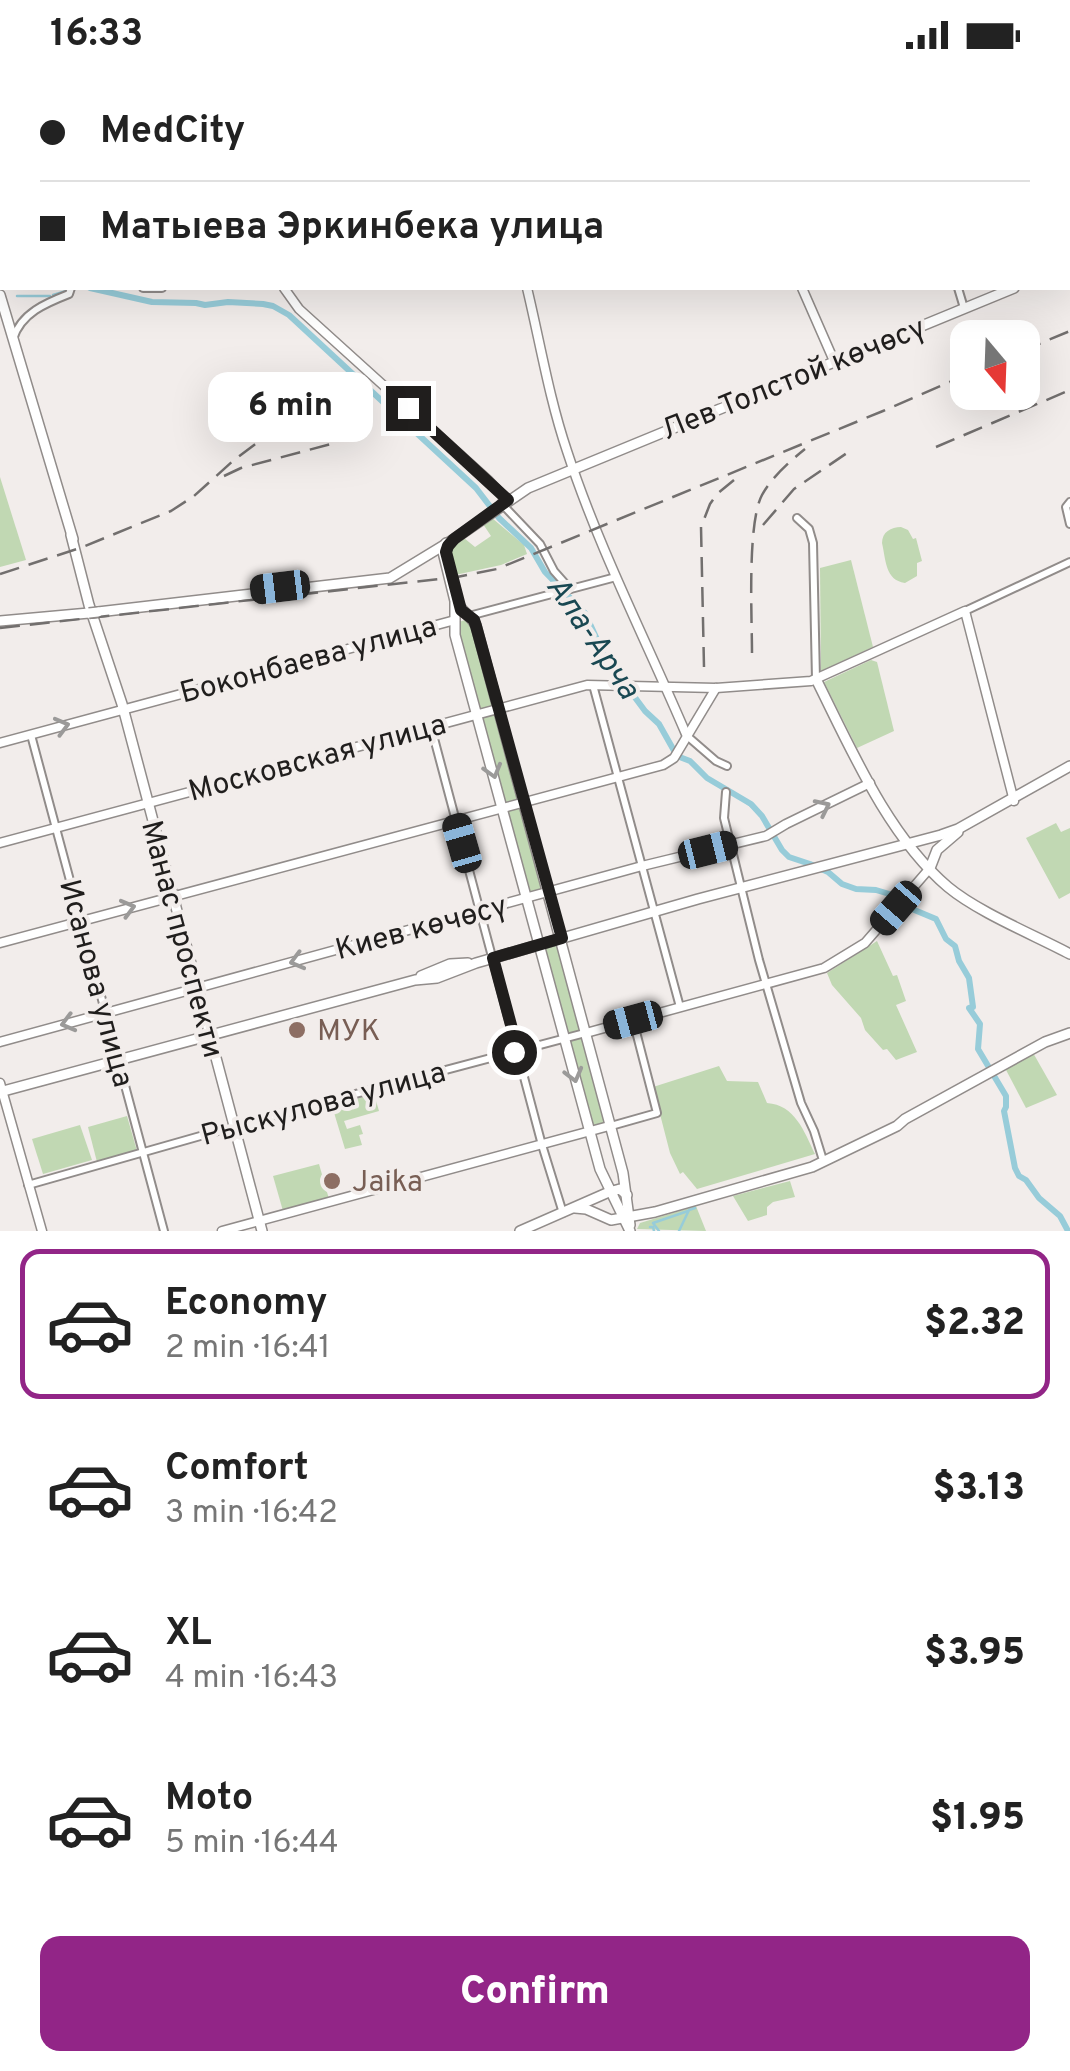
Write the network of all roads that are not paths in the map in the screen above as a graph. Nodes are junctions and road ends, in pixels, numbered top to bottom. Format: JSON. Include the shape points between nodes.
{"nodes":[{"id":1,"x":70,"y":290,"type":"edge"},
{"id":2,"x":285,"y":290,"type":"edge"},
{"id":3,"x":527,"y":290,"type":"edge"},
{"id":4,"x":803,"y":290,"type":"edge"},
{"id":5,"x":959,"y":290,"type":"edge"},
{"id":6,"x":1009,"y":290,"type":"edge"},
{"id":7,"x":0,"y":295,"type":"edge"},
{"id":8,"x":964,"y":308,"type":"junction"},
{"id":9,"x":13,"y":340,"type":"junction"},
{"id":10,"x":0,"y":344,"type":"edge"},
{"id":11,"x":834,"y":362,"type":"junction"},
{"id":12,"x":572,"y":468,"type":"junction"},
{"id":13,"x":1070,"y":502,"type":"edge"},
{"id":14,"x":499,"y":506,"type":"junction"},
{"id":15,"x":797,"y":518,"type":"dead end"},
{"id":16,"x":1070,"y":524,"type":"edge"},
{"id":17,"x":445,"y":547,"type":"junction"},
{"id":18,"x":76,"y":553,"type":"junction"},
{"id":19,"x":1070,"y":562,"type":"edge"},
{"id":20,"x":616,"y":577,"type":"junction"},
{"id":21,"x":570,"y":590,"type":"junction"},
{"id":22,"x":93,"y":611,"type":"junction"},
{"id":23,"x":965,"y":612,"type":"junction"},
{"id":24,"x":468,"y":616,"type":"junction"},
{"id":25,"x":0,"y":620,"type":"edge"},
{"id":26,"x":456,"y":620,"type":"junction"},
{"id":27,"x":816,"y":680,"type":"junction"},
{"id":28,"x":593,"y":685,"type":"junction"},
{"id":29,"x":666,"y":686,"type":"junction"},
{"id":30,"x":716,"y":688,"type":"junction"},
{"id":31,"x":498,"y":708,"type":"junction"},
{"id":32,"x":123,"y":709,"type":"junction"},
{"id":33,"x":476,"y":714,"type":"junction"},
{"id":34,"x":430,"y":726,"type":"junction"},
{"id":35,"x":686,"y":734,"type":"junction"},
{"id":36,"x":31,"y":735,"type":"junction"},
{"id":37,"x":0,"y":743,"type":"edge"},
{"id":38,"x":727,"y":766,"type":"dead end"},
{"id":39,"x":1070,"y":768,"type":"edge"},
{"id":40,"x":618,"y":777,"type":"junction"},
{"id":41,"x":870,"y":783,"type":"junction"},
{"id":42,"x":726,"y":792,"type":"dead end"},
{"id":43,"x":1014,"y":799,"type":"junction"},
{"id":44,"x":524,"y":802,"type":"junction"},
{"id":45,"x":147,"y":803,"type":"junction"},
{"id":46,"x":502,"y":808,"type":"junction"},
{"id":47,"x":455,"y":820,"type":"junction"},
{"id":48,"x":893,"y":825,"type":"junction"},
{"id":49,"x":55,"y":828,"type":"junction"},
{"id":50,"x":958,"y":832,"type":"junction"},
{"id":51,"x":0,"y":843,"type":"edge"},
{"id":52,"x":731,"y":844,"type":"junction"},
{"id":53,"x":907,"y":845,"type":"junction"},
{"id":54,"x":889,"y":849,"type":"junction"},
{"id":55,"x":642,"y":866,"type":"junction"},
{"id":56,"x":930,"y":868,"type":"junction"},
{"id":57,"x":742,"y":887,"type":"junction"},
{"id":58,"x":548,"y":892,"type":"junction"},
{"id":59,"x":172,"y":897,"type":"junction"},
{"id":60,"x":526,"y":898,"type":"junction"},
{"id":61,"x":480,"y":911,"type":"junction"},
{"id":62,"x":655,"y":912,"type":"junction"},
{"id":63,"x":81,"y":920,"type":"junction"},
{"id":64,"x":562,"y":938,"type":"junction"},
{"id":65,"x":0,"y":942,"type":"edge"},
{"id":66,"x":539,"y":945,"type":"junction"},
{"id":67,"x":1070,"y":954,"type":"edge"},
{"id":68,"x":493,"y":958,"type":"junction"},
{"id":69,"x":768,"y":983,"type":"junction"},
{"id":70,"x":196,"y":988,"type":"junction"},
{"id":71,"x":680,"y":1008,"type":"junction"},
{"id":72,"x":106,"y":1013,"type":"junction"},
{"id":73,"x":633,"y":1020,"type":"junction"},
{"id":74,"x":1070,"y":1031,"type":"edge"},
{"id":75,"x":586,"y":1033,"type":"junction"},
{"id":76,"x":209,"y":1035,"type":"junction"},
{"id":77,"x":564,"y":1038,"type":"junction"},
{"id":78,"x":0,"y":1042,"type":"edge"},
{"id":79,"x":518,"y":1051,"type":"junction"},
{"id":80,"x":118,"y":1060,"type":"junction"},
{"id":81,"x":1,"y":1089,"type":"edge"},
{"id":82,"x":234,"y":1126,"type":"junction"},
{"id":83,"x":610,"y":1126,"type":"junction"},
{"id":84,"x":589,"y":1132,"type":"junction"},
{"id":85,"x":542,"y":1145,"type":"junction"},
{"id":86,"x":142,"y":1152,"type":"junction"},
{"id":87,"x":821,"y":1161,"type":"junction"},
{"id":88,"x":28,"y":1185,"type":"junction"},
{"id":89,"x":610,"y":1192,"type":"junction"},
{"id":90,"x":627,"y":1196,"type":"junction"},
{"id":91,"x":615,"y":1203,"type":"junction"},
{"id":92,"x":574,"y":1208,"type":"junction"},
{"id":93,"x":646,"y":1212,"type":"junction"},
{"id":94,"x":563,"y":1213,"type":"junction"},
{"id":95,"x":626,"y":1217,"type":"junction"},
{"id":96,"x":260,"y":1226,"type":"edge"},
{"id":97,"x":42,"y":1231,"type":"edge"},
{"id":98,"x":164,"y":1231,"type":"edge"},
{"id":99,"x":222,"y":1231,"type":"edge"},
{"id":100,"x":520,"y":1231,"type":"edge"},
{"id":101,"x":631,"y":1231,"type":"edge"}],
"edges":[{"from":1,"to":9,"type":"street","via":[[19,324]]},
{"from":2,"to":14,"type":"main road"},
{"from":3,"to":12,"type":"main road"},
{"from":4,"to":11,"type":"main road"},
{"from":5,"to":8,"type":"street"},
{"from":6,"to":8,"type":"main road","name":"Лев Толстой көчөсү"},
{"from":7,"to":9,"type":"main road"},
{"from":8,"to":11,"type":"main road","name":"Лев Толстой көчөсү"},
{"from":9,"to":10,"type":"main road"},
{"from":9,"to":18,"type":"main road"},
{"from":11,"to":12,"type":"main road","name":"Лев Толстой көчөсү"},
{"from":12,"to":14,"type":"main road","name":"Лев Толстой көчөсү","via":[[534,481]]},
{"from":12,"to":20,"type":"main road"},
{"from":13,"to":16,"type":"street"},
{"from":14,"to":17,"type":"main road","name":"Лев Толстой көчөсү"},
{"from":14,"to":21,"type":"street","via":[[540,544]]},
{"from":15,"to":27,"type":"street","via":[[814,543]]},
{"from":17,"to":22,"type":"main road","name":"Лев Толстой көчөсү","via":[[385,579]]},
{"from":17,"to":24,"type":"main road","via":[[459,605]]},
{"from":17,"to":26,"type":"main road"},
{"from":18,"to":22,"type":"main road"},
{"from":18,"to":22,"type":"main road"},
{"from":18,"to":32,"type":"main road","name":"Манас проспекти"},
{"from":19,"to":23,"type":"street"},
{"from":20,"to":21,"type":"street","name":"Боконбаева улица"},
{"from":20,"to":29,"type":"main road"},
{"from":21,"to":24,"type":"street","name":"Боконбаева улица"},
{"from":22,"to":25,"type":"main road","name":"Лев Толстой көчөсү"},
{"from":23,"to":27,"type":"main road","name":"Московская улица"},
{"from":23,"to":43,"type":"main road"},
{"from":24,"to":26,"type":"main road","name":"Боконбаева улица"},
{"from":24,"to":31,"type":"main road"},
{"from":26,"to":32,"type":"main road","name":"Боконбаева улица"},
{"from":26,"to":33,"type":"main road"},
{"from":27,"to":30,"type":"main road","name":"Московская улица"},
{"from":27,"to":41,"type":"main road"},
{"from":28,"to":29,"type":"main road","name":"Московская улица"},
{"from":28,"to":31,"type":"main road","name":"Московская улица"},
{"from":28,"to":40,"type":"street"},
{"from":29,"to":30,"type":"main road","name":"Московская улица"},
{"from":29,"to":35,"type":"main road"},
{"from":30,"to":35,"type":"main road"},
{"from":31,"to":33,"type":"main road","name":"Московская улица"},
{"from":31,"to":44,"type":"main road"},
{"from":36,"to":32,"type":"main road","name":"Боконбаева улица","one_way":true},
{"from":32,"to":45,"type":"main road","name":"Манас проспекти"},
{"from":33,"to":34,"type":"main road","name":"Московская улица"},
{"from":33,"to":46,"type":"main road","one_way":true},
{"from":34,"to":45,"type":"main road","name":"Московская улица"},
{"from":34,"to":47,"type":"street"},
{"from":35,"to":38,"type":"street"},
{"from":35,"to":40,"type":"main road","via":[[664,766]]},
{"from":36,"to":37,"type":"main road","name":"Боконбаева улица"},
{"from":36,"to":49,"type":"street","name":"Исанова улица"},
{"from":39,"to":43,"type":"main road"},
{"from":40,"to":44,"type":"main road"},
{"from":40,"to":55,"type":"street"},
{"from":41,"to":48,"type":"main road"},
{"from":52,"to":41,"type":"main road","name":"Киев көчөсү","one_way":true,"via":[[772,832]]},
{"from":42,"to":52,"type":"street"},
{"from":43,"to":50,"type":"main road"},
{"from":43,"to":53,"type":"main road"},
{"from":44,"to":46,"type":"main road"},
{"from":44,"to":58,"type":"main road"},
{"from":45,"to":49,"type":"main road","name":"Московская улица"},
{"from":45,"to":59,"type":"main road","name":"Манас проспекти"},
{"from":46,"to":47,"type":"main road"},
{"from":46,"to":60,"type":"main road"},
{"from":47,"to":59,"type":"main road"},
{"from":47,"to":61,"type":"street"},
{"from":48,"to":53,"type":"main road"},
{"from":48,"to":54,"type":"main road","via":[[897,841]]},
{"from":49,"to":51,"type":"main road","name":"Московская улица"},
{"from":49,"to":63,"type":"street","name":"Исанова улица"},
{"from":50,"to":53,"type":"main road"},
{"from":50,"to":56,"type":"main road","via":[[937,850]]},
{"from":52,"to":55,"type":"main road","name":"Киев көчөсү"},
{"from":52,"to":57,"type":"street"},
{"from":53,"to":54,"type":"main road"},
{"from":53,"to":56,"type":"main road"},
{"from":54,"to":57,"type":"main road"},
{"from":55,"to":58,"type":"main road","name":"Киев көчөсү"},
{"from":55,"to":62,"type":"street"},
{"from":56,"to":67,"type":"main road","via":[[962,896]]},
{"from":56,"to":69,"type":"main road","name":"Рыскулова улица","via":[[854,951],[824,968]]},
{"from":57,"to":62,"type":"main road"},
{"from":57,"to":69,"type":"street"},
{"from":58,"to":60,"type":"main road","name":"Киев көчөсү"},
{"from":58,"to":64,"type":"main road"},
{"from":63,"to":59,"type":"main road","one_way":true},
{"from":59,"to":70,"type":"main road","name":"Манас проспекти"},
{"from":60,"to":61,"type":"main road","name":"Киев көчөсү"},
{"from":60,"to":66,"type":"main road"},
{"from":61,"to":68,"type":"street"},
{"from":61,"to":70,"type":"main road","name":"Киев көчөсү","one_way":true},
{"from":62,"to":64,"type":"main road"},
{"from":62,"to":71,"type":"street"},
{"from":63,"to":65,"type":"main road"},
{"from":63,"to":72,"type":"street","name":"Исанова улица"},
{"from":64,"to":66,"type":"main road"},
{"from":64,"to":75,"type":"main road"},
{"from":66,"to":68,"type":"main road"},
{"from":66,"to":77,"type":"main road"},
{"from":68,"to":76,"type":"main road"},
{"from":68,"to":79,"type":"street"},
{"from":69,"to":71,"type":"main road","name":"Рыскулова улица"},
{"from":69,"to":87,"type":"street"},
{"from":70,"to":72,"type":"main road","name":"Киев көчөсү"},
{"from":70,"to":76,"type":"main road","name":"Манас проспекти"},
{"from":71,"to":73,"type":"main road","name":"Рыскулова улица"},
{"from":72,"to":78,"type":"main road","name":"Киев көчөсү","one_way":true},
{"from":72,"to":80,"type":"street","name":"Исанова улица"},
{"from":73,"to":75,"type":"main road","name":"Рыскулова улица"},
{"from":73,"to":83,"type":"street","via":[[658,1113]]},
{"from":74,"to":87,"type":"main road"},
{"from":75,"to":77,"type":"street","name":"Рыскулова улица"},
{"from":75,"to":83,"type":"main road"},
{"from":76,"to":80,"type":"main road"},
{"from":76,"to":82,"type":"main road","name":"Манас проспекти"},
{"from":77,"to":79,"type":"street","name":"Рыскулова улица"},
{"from":77,"to":84,"type":"main road","one_way":true},
{"from":79,"to":82,"type":"street","name":"Рыскулова улица"},
{"from":79,"to":85,"type":"street"},
{"from":80,"to":81,"type":"main road"},
{"from":80,"to":86,"type":"street","name":"Исанова улица"},
{"from":81,"to":88,"type":"main road"},
{"from":82,"to":86,"type":"street","name":"Рыскулова улица"},
{"from":82,"to":96,"type":"main road","name":"Манас проспекти"},
{"from":83,"to":84,"type":"main road"},
{"from":83,"to":90,"type":"main road"},
{"from":84,"to":85,"type":"main road"},
{"from":84,"to":89,"type":"main road"},
{"from":85,"to":94,"type":"street"},
{"from":85,"to":96,"type":"main road"},
{"from":86,"to":88,"type":"street","name":"Рыскулова улица"},
{"from":86,"to":98,"type":"street","name":"Исанова улица"},
{"from":87,"to":93,"type":"main road"},
{"from":88,"to":97,"type":"main road"},
{"from":89,"to":90,"type":"main road"},
{"from":89,"to":91,"type":"main road"},
{"from":89,"to":92,"type":"main road"},
{"from":90,"to":91,"type":"main road"},
{"from":90,"to":93,"type":"main road"},
{"from":90,"to":95,"type":"main road"},
{"from":91,"to":95,"type":"main road"},
{"from":92,"to":94,"type":"main road"},
{"from":92,"to":95,"type":"main road","via":[[608,1220]]},
{"from":93,"to":95,"type":"main road"},
{"from":93,"to":101,"type":"main road"},
{"from":94,"to":100,"type":"main road"},
{"from":95,"to":101,"type":"main road"},
{"from":96,"to":99,"type":"main road"}]}
